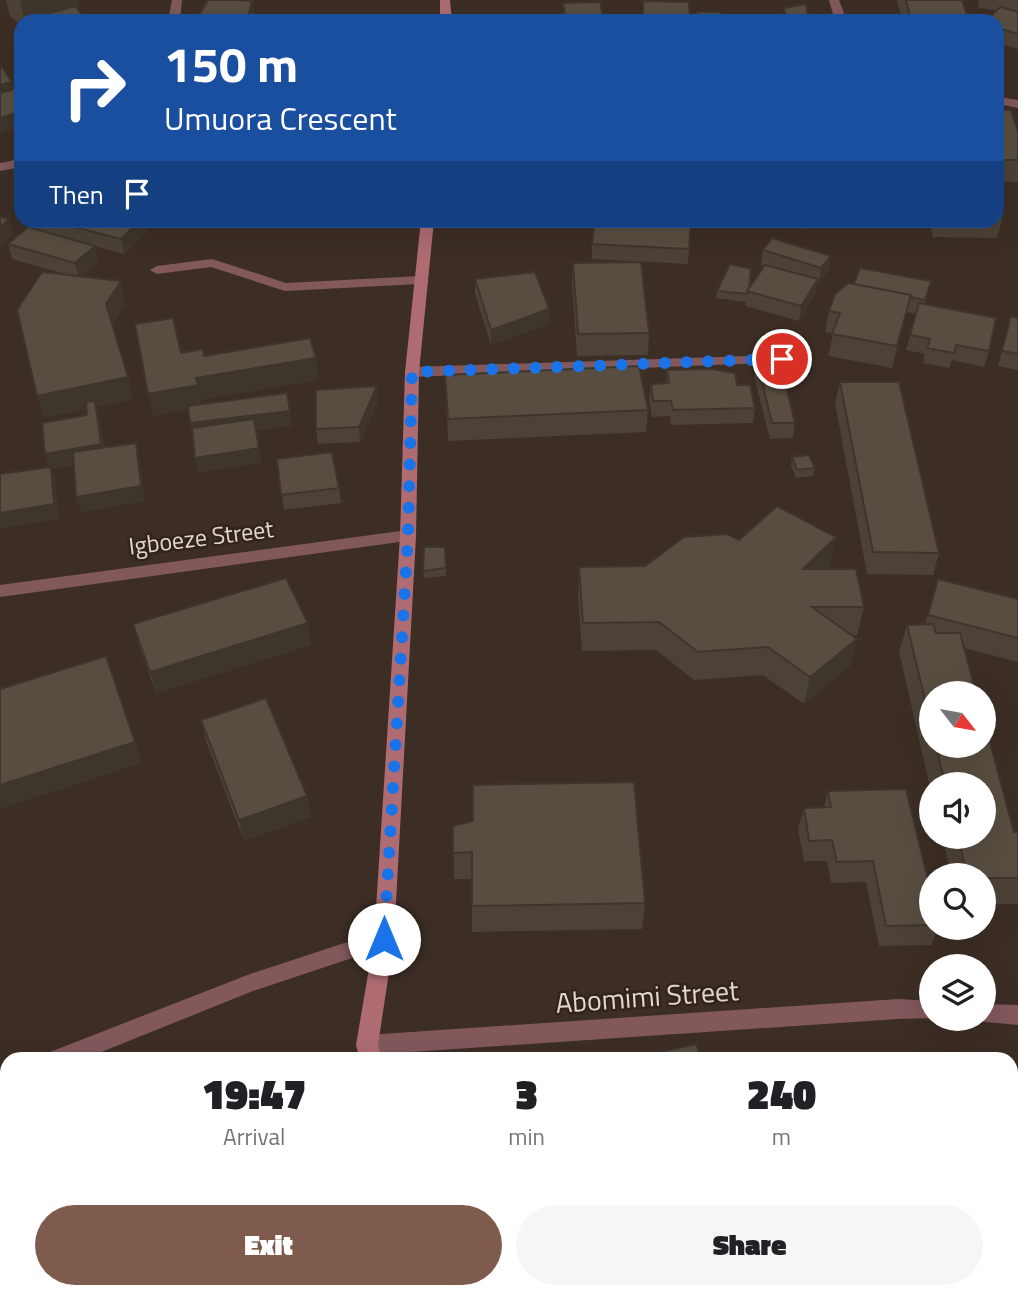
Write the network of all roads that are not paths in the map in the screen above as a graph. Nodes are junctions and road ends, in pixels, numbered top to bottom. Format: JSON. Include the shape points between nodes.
{"nodes":[{"id":1,"x":427,"y":228,"type":"edge"},
{"id":2,"x":157,"y":270,"type":"dead end"},
{"id":3,"x":420,"y":280,"type":"junction"},
{"id":4,"x":782,"y":359,"type":"dead end"},
{"id":5,"x":412,"y":372,"type":"junction"},
{"id":6,"x":408,"y":536,"type":"junction"},
{"id":7,"x":0,"y":591,"type":"edge"},
{"id":8,"x":384,"y":939,"type":"junction"},
{"id":9,"x":919,"y":1010,"type":"edge"},
{"id":10,"x":996,"y":1014,"type":"edge"},
{"id":11,"x":1018,"y":1015,"type":"edge"},
{"id":12,"x":76,"y":1052,"type":"edge"},
{"id":13,"x":369,"y":1052,"type":"edge"}],
"edges":[{"from":1,"to":3,"type":"street"},
{"from":2,"to":3,"type":"street","via":[[212,263],[285,287]]},
{"from":3,"to":5,"type":"street"},
{"from":4,"to":5,"type":"street"},
{"from":5,"to":6,"type":"street"},
{"from":6,"to":7,"type":"street","name":"Igboeze Street"},
{"from":6,"to":8,"type":"street"},
{"from":8,"to":12,"type":"street","via":[[250,983]]},
{"from":8,"to":13,"type":"street"},
{"from":9,"to":13,"type":"street","name":"Abomimi Street"},
{"from":10,"to":11,"type":"street"}]}
